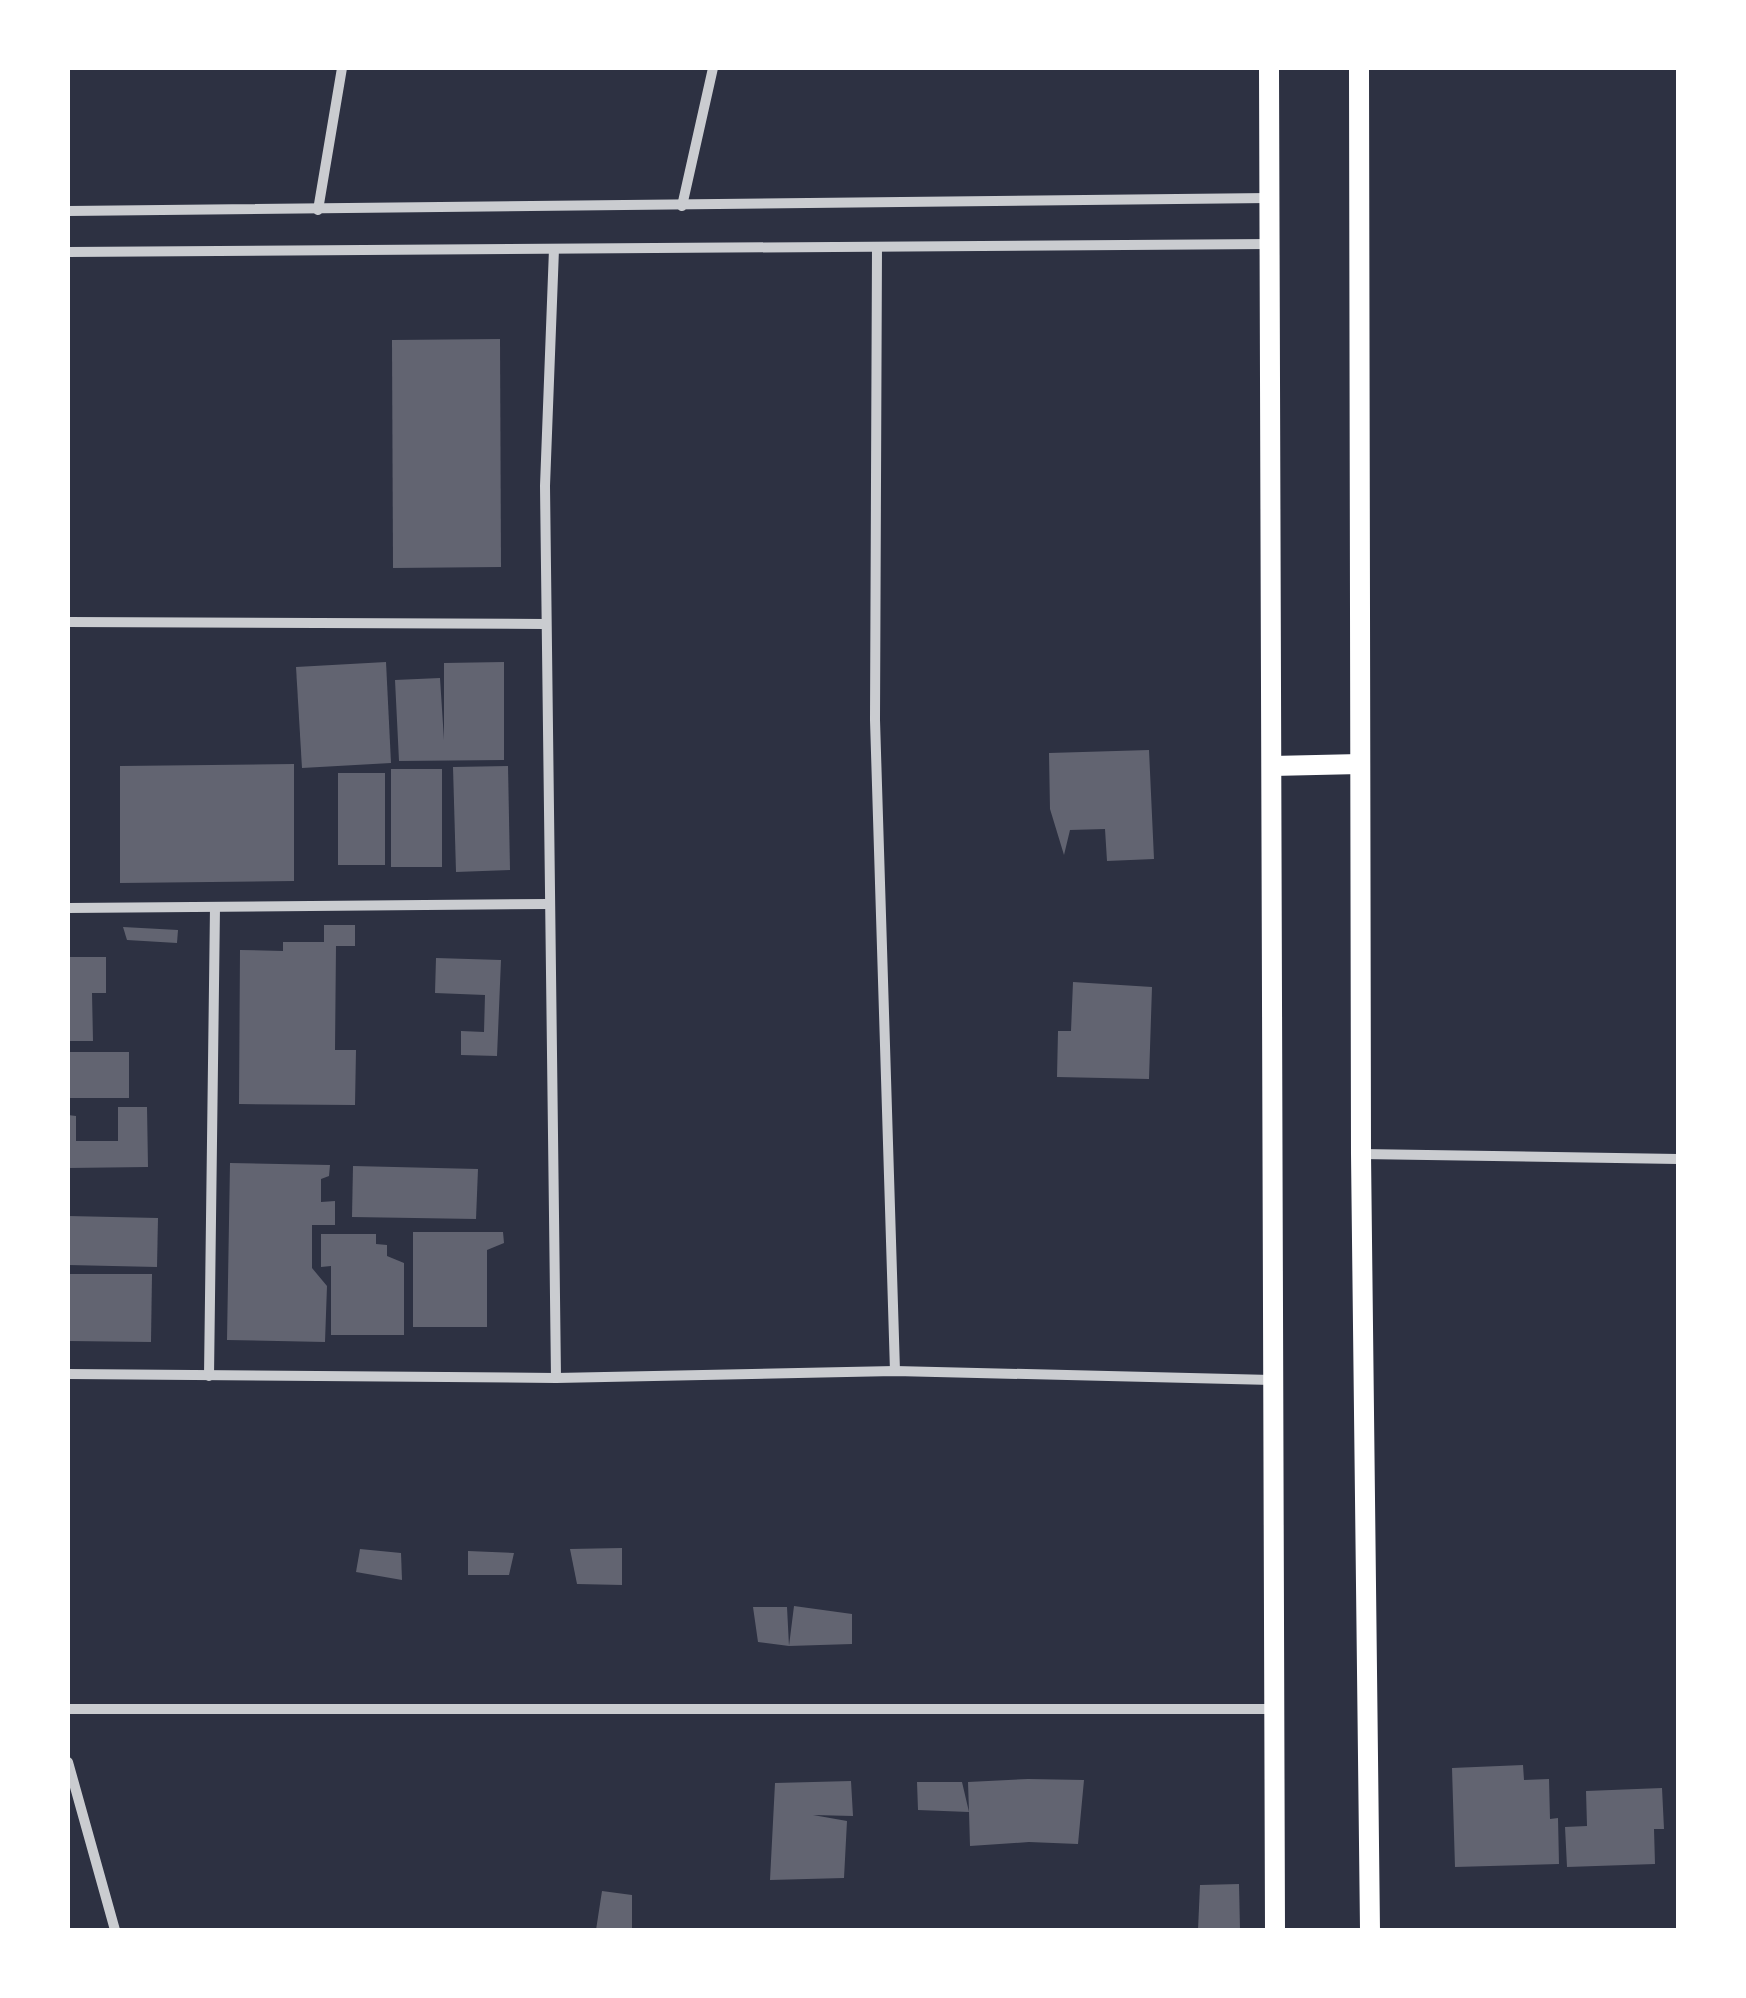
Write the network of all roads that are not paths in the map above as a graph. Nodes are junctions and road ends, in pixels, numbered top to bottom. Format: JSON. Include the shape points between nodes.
{"nodes":[{"id":1,"x":342,"y":68,"type":"edge"},
{"id":2,"x":713,"y":68,"type":"edge"},
{"id":3,"x":1269,"y":68,"type":"edge"},
{"id":4,"x":1358,"y":68,"type":"edge"},
{"id":5,"x":1269,"y":198,"type":"junction"},
{"id":6,"x":682,"y":206,"type":"junction"},
{"id":7,"x":318,"y":210,"type":"junction"},
{"id":8,"x":68,"y":211,"type":"edge"},
{"id":9,"x":1270,"y":244,"type":"junction"},
{"id":10,"x":877,"y":247,"type":"junction"},
{"id":11,"x":554,"y":249,"type":"junction"},
{"id":12,"x":68,"y":252,"type":"edge"},
{"id":13,"x":68,"y":622,"type":"edge"},
{"id":14,"x":545,"y":624,"type":"junction"},
{"id":15,"x":1360,"y":764,"type":"junction"},
{"id":16,"x":1272,"y":766,"type":"junction"},
{"id":17,"x":548,"y":904,"type":"junction"},
{"id":18,"x":215,"y":907,"type":"junction"},
{"id":19,"x":68,"y":908,"type":"edge"},
{"id":20,"x":1361,"y":1154,"type":"junction"},
{"id":21,"x":1678,"y":1159,"type":"edge"},
{"id":22,"x":895,"y":1371,"type":"junction"},
{"id":23,"x":68,"y":1374,"type":"edge"},
{"id":24,"x":209,"y":1376,"type":"junction"},
{"id":25,"x":556,"y":1378,"type":"junction"},
{"id":26,"x":1275,"y":1380,"type":"junction"},
{"id":27,"x":68,"y":1709,"type":"edge"},
{"id":28,"x":1275,"y":1709,"type":"junction"},
{"id":29,"x":68,"y":1762,"type":"edge"},
{"id":30,"x":115,"y":1930,"type":"edge"},
{"id":31,"x":1276,"y":1930,"type":"edge"},
{"id":32,"x":1370,"y":1930,"type":"edge"}],
"edges":[{"from":1,"to":7,"type":"street"},
{"from":2,"to":6,"type":"street"},
{"from":3,"to":5,"type":"main road"},
{"from":4,"to":15,"type":"main road"},
{"from":5,"to":6,"type":"street"},
{"from":5,"to":9,"type":"main road"},
{"from":6,"to":7,"type":"street"},
{"from":7,"to":8,"type":"street"},
{"from":9,"to":10,"type":"street"},
{"from":9,"to":16,"type":"main road"},
{"from":10,"to":11,"type":"street"},
{"from":10,"to":22,"type":"street","via":[[875,720]]},
{"from":11,"to":12,"type":"street"},
{"from":11,"to":14,"type":"street"},
{"from":13,"to":14,"type":"street"},
{"from":14,"to":17,"type":"street"},
{"from":15,"to":16,"type":"main road"},
{"from":15,"to":20,"type":"main road"},
{"from":16,"to":26,"type":"main road"},
{"from":17,"to":18,"type":"street"},
{"from":17,"to":25,"type":"street"},
{"from":18,"to":19,"type":"street"},
{"from":18,"to":24,"type":"street"},
{"from":20,"to":21,"type":"street"},
{"from":20,"to":32,"type":"main road"},
{"from":22,"to":25,"type":"street"},
{"from":22,"to":26,"type":"street"},
{"from":23,"to":24,"type":"street"},
{"from":24,"to":25,"type":"street"},
{"from":26,"to":28,"type":"main road"},
{"from":27,"to":28,"type":"street"},
{"from":28,"to":31,"type":"main road"},
{"from":29,"to":30,"type":"street"}]}
